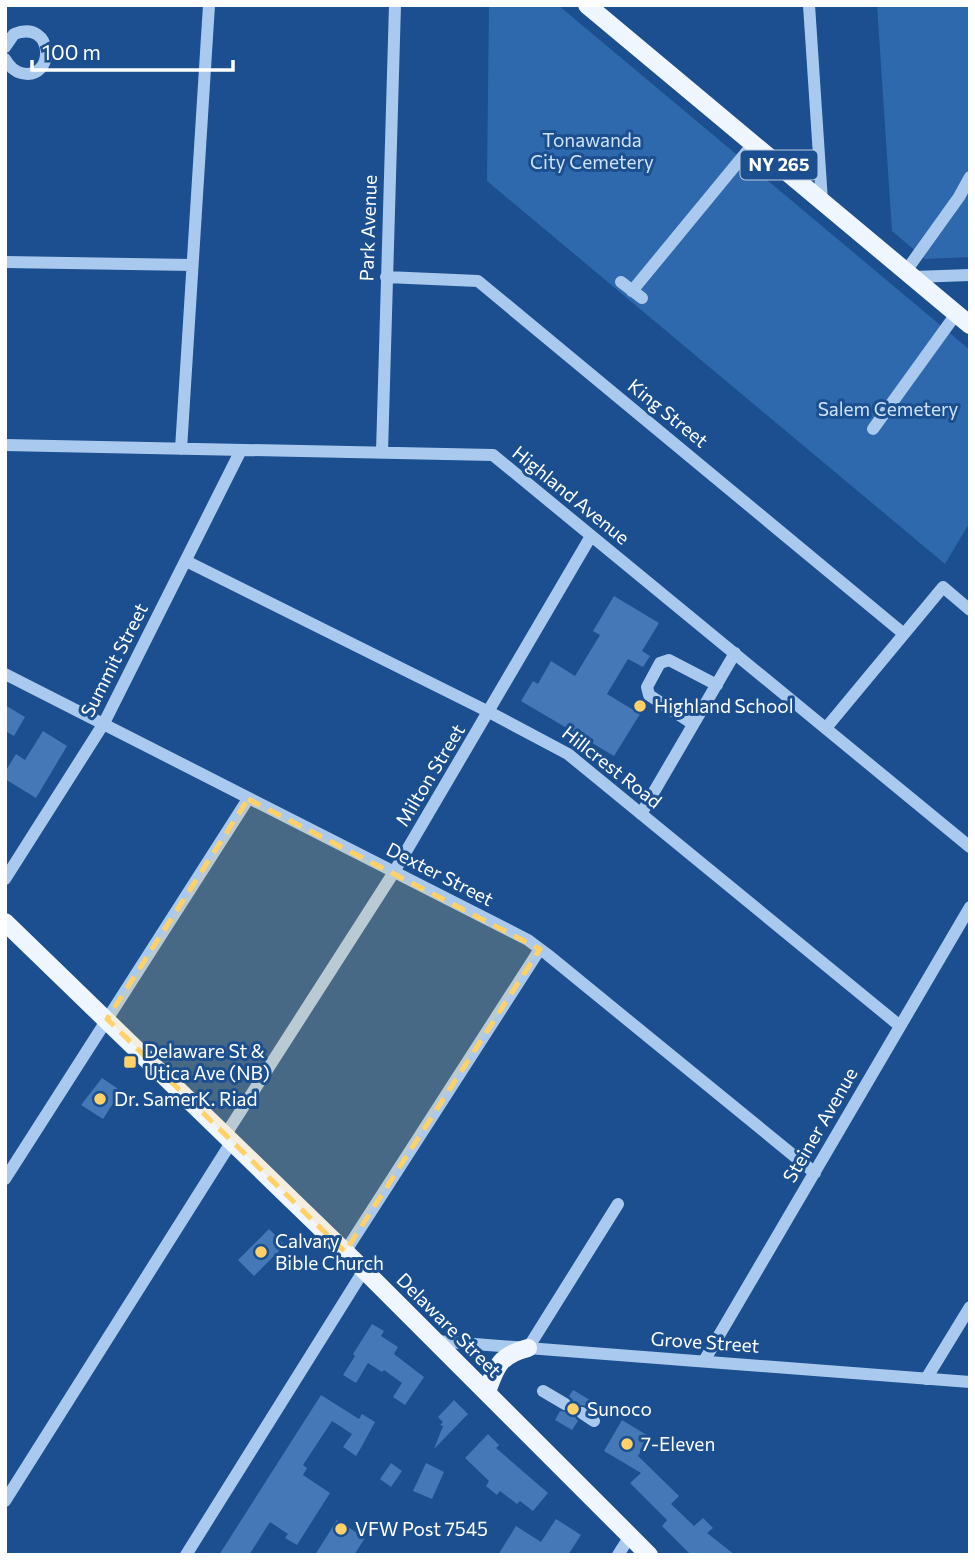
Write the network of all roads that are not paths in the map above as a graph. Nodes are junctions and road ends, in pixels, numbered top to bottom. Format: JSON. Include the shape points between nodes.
{"nodes":[{"id":1,"x":209,"y":5,"type":"edge"},
{"id":2,"x":395,"y":5,"type":"edge"},
{"id":3,"x":587,"y":5,"type":"edge"},
{"id":4,"x":809,"y":5,"type":"edge"},
{"id":5,"x":6,"y":42,"type":"edge"},
{"id":6,"x":5,"y":59,"type":"edge"},
{"id":7,"x":753,"y":144,"type":"junction"},
{"id":8,"x":970,"y":177,"type":"edge"},
{"id":9,"x":822,"y":201,"type":"junction"},
{"id":10,"x":5,"y":262,"type":"edge"},
{"id":11,"x":192,"y":265,"type":"junction"},
{"id":12,"x":910,"y":274,"type":"junction"},
{"id":13,"x":970,"y":275,"type":"edge"},
{"id":14,"x":386,"y":277,"type":"junction"},
{"id":15,"x":621,"y":282,"type":"dead end"},
{"id":16,"x":963,"y":319,"type":"edge"},
{"id":17,"x":873,"y":429,"type":"dead end"},
{"id":18,"x":5,"y":445,"type":"edge"},
{"id":19,"x":181,"y":449,"type":"junction"},
{"id":20,"x":241,"y":450,"type":"junction"},
{"id":21,"x":382,"y":452,"type":"junction"},
{"id":22,"x":592,"y":536,"type":"junction"},
{"id":23,"x":187,"y":561,"type":"junction"},
{"id":24,"x":970,"y":610,"type":"edge"},
{"id":25,"x":905,"y":634,"type":"junction"},
{"id":26,"x":735,"y":653,"type":"junction"},
{"id":27,"x":5,"y":674,"type":"edge"},
{"id":28,"x":717,"y":685,"type":"junction"},
{"id":29,"x":489,"y":712,"type":"junction"},
{"id":30,"x":104,"y":723,"type":"junction"},
{"id":31,"x":693,"y":724,"type":"junction"},
{"id":32,"x":826,"y":728,"type":"junction"},
{"id":33,"x":248,"y":799,"type":"junction"},
{"id":34,"x":641,"y":814,"type":"junction"},
{"id":35,"x":970,"y":847,"type":"edge"},
{"id":36,"x":394,"y":872,"type":"junction"},
{"id":37,"x":5,"y":879,"type":"edge"},
{"id":38,"x":970,"y":907,"type":"edge"},
{"id":39,"x":5,"y":922,"type":"edge"},
{"id":40,"x":540,"y":948,"type":"junction"},
{"id":41,"x":107,"y":1019,"type":"junction"},
{"id":42,"x":900,"y":1026,"type":"junction"},
{"id":43,"x":229,"y":1138,"type":"junction"},
{"id":44,"x":815,"y":1173,"type":"junction"},
{"id":45,"x":5,"y":1179,"type":"edge"},
{"id":46,"x":618,"y":1204,"type":"dead end"},
{"id":47,"x":345,"y":1252,"type":"junction"},
{"id":48,"x":364,"y":1270,"type":"junction"},
{"id":49,"x":970,"y":1307,"type":"edge"},
{"id":50,"x":436,"y":1341,"type":"junction"},
{"id":51,"x":528,"y":1348,"type":"junction"},
{"id":52,"x":704,"y":1362,"type":"junction"},
{"id":53,"x":926,"y":1379,"type":"junction"},
{"id":54,"x":970,"y":1382,"type":"edge"},
{"id":55,"x":542,"y":1391,"type":"dead end"},
{"id":56,"x":487,"y":1392,"type":"junction"},
{"id":57,"x":565,"y":1404,"type":"dead end"},
{"id":58,"x":582,"y":1413,"type":"dead end"},
{"id":59,"x":594,"y":1420,"type":"dead end"},
{"id":60,"x":5,"y":1501,"type":"edge"},
{"id":61,"x":630,"y":1536,"type":"junction"},
{"id":62,"x":186,"y":1555,"type":"edge"},
{"id":63,"x":618,"y":1555,"type":"edge"},
{"id":64,"x":649,"y":1555,"type":"edge"}],
"edges":[{"from":1,"to":11,"type":"street"},
{"from":2,"to":14,"type":"street","name":"Park Avenue"},
{"from":3,"to":7,"type":"main road","number":"NY 265"},
{"from":4,"to":9,"type":"street"},
{"from":5,"to":6,"type":"street","via":[[21,32],[34,33],[47,53],[43,65],[27,74],[15,71]]},
{"from":7,"to":9,"type":"main road","number":"NY 265"},
{"from":7,"to":15,"type":"street","via":[[637,294]]},
{"from":8,"to":12,"type":"street"},
{"from":9,"to":12,"type":"main road","number":"NY 265"},
{"from":10,"to":11,"type":"street"},
{"from":11,"to":19,"type":"street"},
{"from":12,"to":13,"type":"street"},
{"from":12,"to":16,"type":"main road","number":"NY 265"},
{"from":14,"to":21,"type":"street","name":"Park Avenue"},
{"from":14,"to":25,"type":"street","name":"King Street","via":[[478,281]]},
{"from":16,"to":17,"type":"street"},
{"from":18,"to":19,"type":"street","name":"Highland Avenue"},
{"from":19,"to":20,"type":"street","name":"Highland Avenue"},
{"from":20,"to":21,"type":"street","name":"Highland Avenue"},
{"from":20,"to":23,"type":"street","name":"Summit Street"},
{"from":21,"to":22,"type":"street","name":"Highland Avenue","via":[[493,455]]},
{"from":22,"to":26,"type":"street","name":"Highland Avenue"},
{"from":22,"to":29,"type":"street","name":"Milton Street"},
{"from":23,"to":29,"type":"street","name":"Hillcrest Road"},
{"from":23,"to":30,"type":"street","name":"Summit Street"},
{"from":24,"to":25,"type":"street","via":[[943,587]]},
{"from":25,"to":32,"type":"street"},
{"from":26,"to":28,"type":"street"},
{"from":26,"to":32,"type":"street","name":"Highland Avenue"},
{"from":27,"to":30,"type":"street","name":"Dexter Street"},
{"from":28,"to":31,"type":"street"},
{"from":28,"to":31,"type":"street","via":[[669,660],[660,663],[648,687],[649,695]]},
{"from":29,"to":34,"type":"street","name":"Hillcrest Road","via":[[568,754]]},
{"from":29,"to":36,"type":"street","name":"Milton Street"},
{"from":30,"to":33,"type":"street","name":"Dexter Street"},
{"from":30,"to":37,"type":"street","name":"Summit Street"},
{"from":31,"to":34,"type":"street"},
{"from":32,"to":35,"type":"street","name":"Highland Avenue"},
{"from":33,"to":36,"type":"street","name":"Dexter Street"},
{"from":33,"to":41,"type":"street"},
{"from":34,"to":42,"type":"street","name":"Hillcrest Road"},
{"from":36,"to":40,"type":"street","name":"Dexter Street"},
{"from":36,"to":43,"type":"street","name":"Milton Street"},
{"from":38,"to":42,"type":"street","name":"Steiner Avenue"},
{"from":39,"to":41,"type":"main road","name":"Delaware Street"},
{"from":40,"to":44,"type":"street","name":"Dexter Street"},
{"from":40,"to":47,"type":"street"},
{"from":41,"to":43,"type":"main road","name":"Delaware Street"},
{"from":41,"to":45,"type":"street"},
{"from":42,"to":44,"type":"street","name":"Steiner Avenue"},
{"from":43,"to":47,"type":"main road","name":"Delaware Street"},
{"from":43,"to":60,"type":"street","name":"Milton Street"},
{"from":44,"to":52,"type":"street","name":"Steiner Avenue"},
{"from":46,"to":51,"type":"street"},
{"from":47,"to":48,"type":"main road","name":"Delaware Street"},
{"from":48,"to":50,"type":"main road","name":"Delaware Street"},
{"from":48,"to":62,"type":"street"},
{"from":49,"to":53,"type":"street"},
{"from":50,"to":51,"type":"street","name":"Grove Street"},
{"from":50,"to":56,"type":"main road","name":"Delaware Street"},
{"from":51,"to":52,"type":"street","name":"Grove Street"},
{"from":51,"to":56,"type":"main road","via":[[503,1359]]},
{"from":52,"to":53,"type":"street","name":"Grove Street"},
{"from":53,"to":54,"type":"street","name":"Grove Street"},
{"from":55,"to":57,"type":"street"},
{"from":56,"to":61,"type":"main road","name":"Delaware Street"},
{"from":58,"to":59,"type":"street"},
{"from":61,"to":63,"type":"street"},
{"from":61,"to":64,"type":"main road","name":"Delaware Street"}]}
